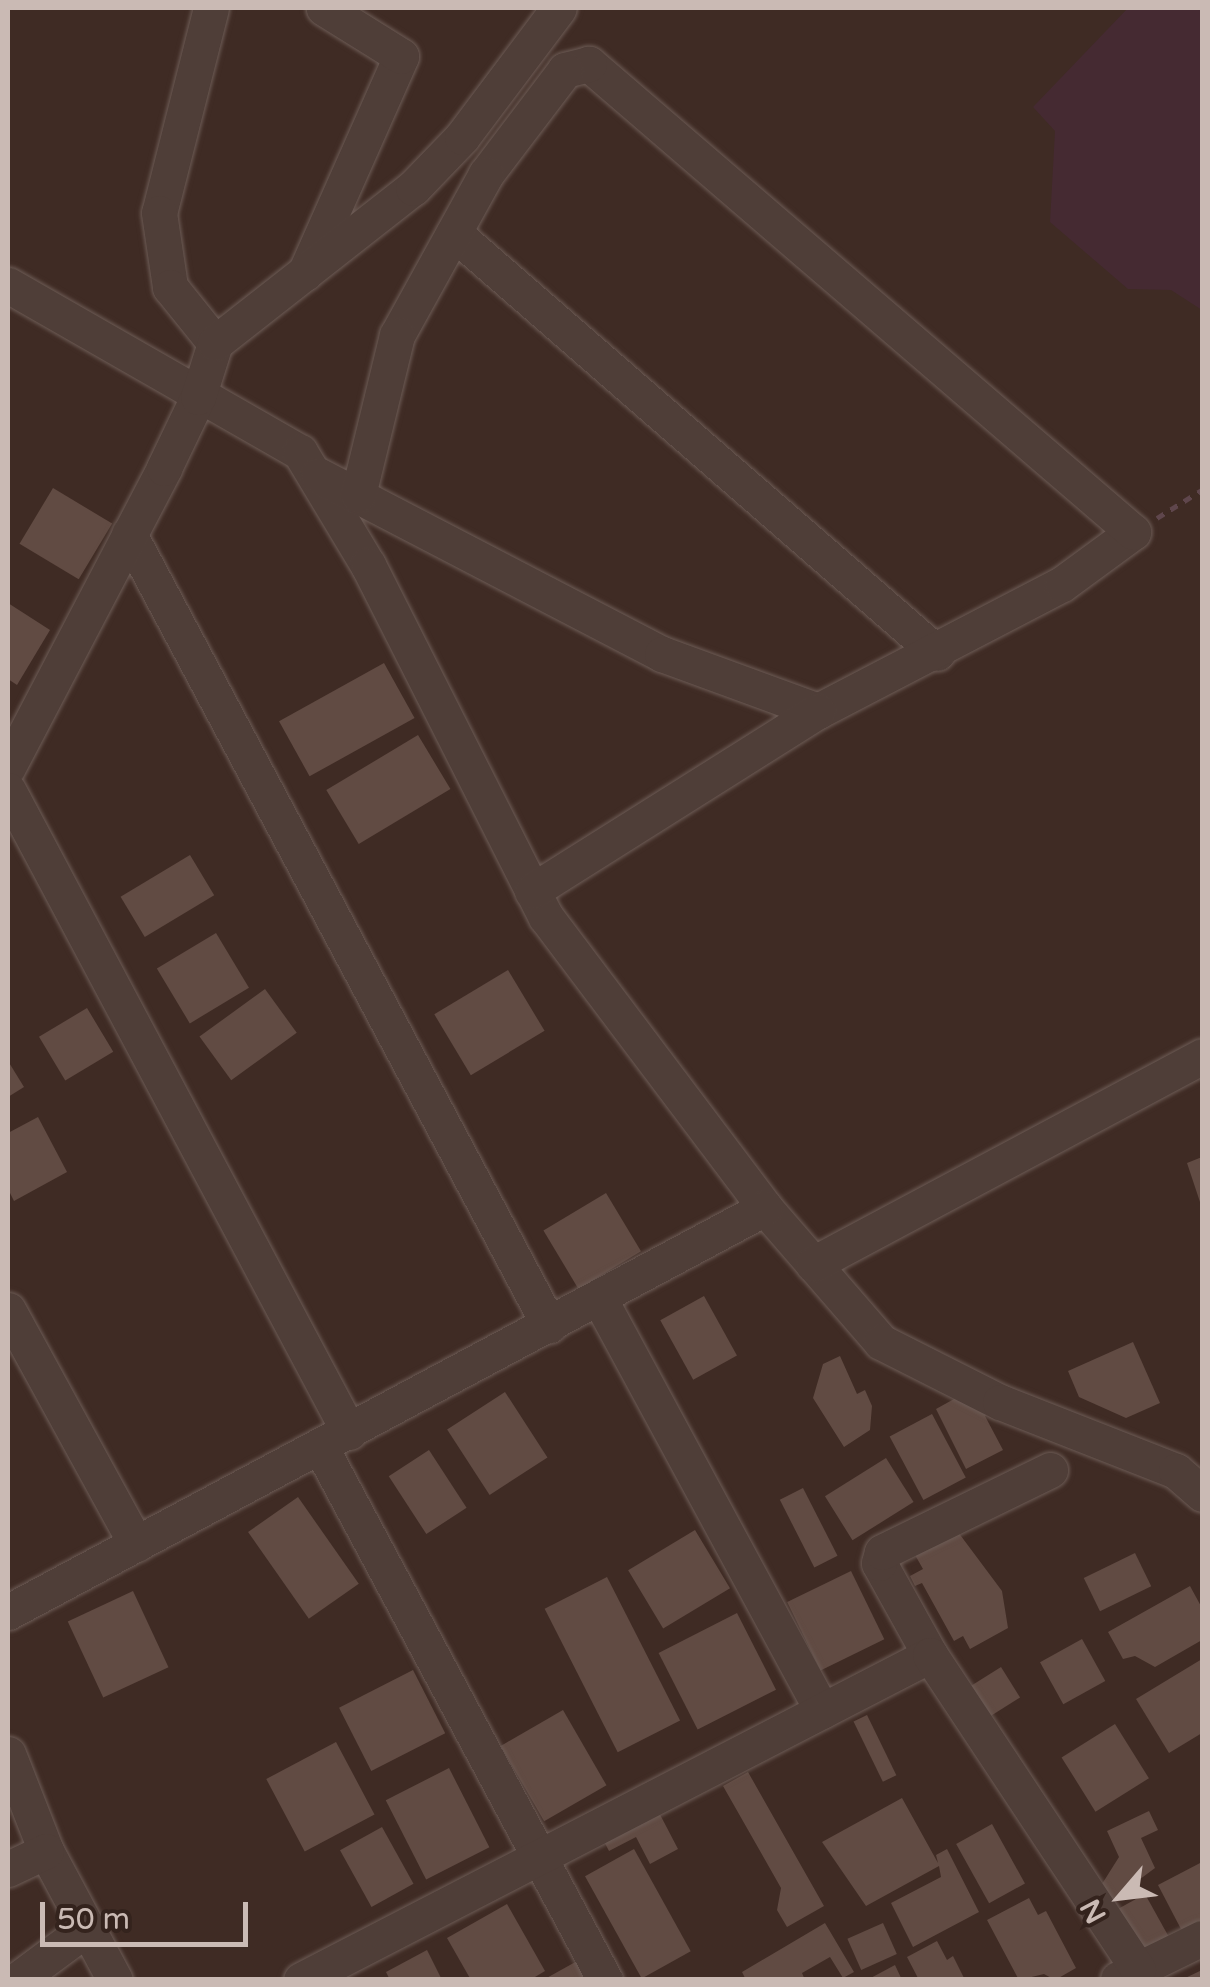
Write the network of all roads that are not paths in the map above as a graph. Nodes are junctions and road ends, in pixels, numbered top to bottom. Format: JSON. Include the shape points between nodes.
{"nodes":[{"id":1,"x":212,"y":8,"type":"edge"},
{"id":2,"x":324,"y":8,"type":"edge"},
{"id":3,"x":559,"y":8,"type":"edge"},
{"id":4,"x":454,"y":233,"type":"junction"},
{"id":5,"x":305,"y":274,"type":"junction"},
{"id":6,"x":8,"y":285,"type":"edge"},
{"id":7,"x":215,"y":343,"type":"junction"},
{"id":8,"x":198,"y":397,"type":"junction"},
{"id":9,"x":318,"y":475,"type":"junction"},
{"id":10,"x":358,"y":496,"type":"junction"},
{"id":11,"x":130,"y":534,"type":"junction"},
{"id":12,"x":937,"y":653,"type":"junction"},
{"id":13,"x":818,"y":711,"type":"junction"},
{"id":14,"x":8,"y":767,"type":"edge"},
{"id":15,"x":8,"y":790,"type":"edge"},
{"id":16,"x":532,"y":890,"type":"junction"},
{"id":17,"x":1202,"y":1056,"type":"edge"},
{"id":18,"x":765,"y":1208,"type":"junction"},
{"id":19,"x":813,"y":1264,"type":"junction"},
{"id":20,"x":599,"y":1298,"type":"junction"},
{"id":21,"x":8,"y":1310,"type":"edge"},
{"id":22,"x":549,"y":1324,"type":"junction"},
{"id":23,"x":335,"y":1440,"type":"junction"},
{"id":24,"x":1050,"y":1470,"type":"dead end"},
{"id":25,"x":1202,"y":1494,"type":"edge"},
{"id":26,"x":136,"y":1544,"type":"junction"},
{"id":27,"x":8,"y":1612,"type":"edge"},
{"id":28,"x":930,"y":1655,"type":"junction"},
{"id":29,"x":822,"y":1712,"type":"junction"},
{"id":30,"x":8,"y":1754,"type":"edge"},
{"id":31,"x":46,"y":1851,"type":"junction"},
{"id":32,"x":540,"y":1858,"type":"junction"},
{"id":33,"x":8,"y":1870,"type":"edge"},
{"id":34,"x":87,"y":1928,"type":"junction"},
{"id":35,"x":1202,"y":1938,"type":"edge"},
{"id":36,"x":1128,"y":1974,"type":"edge"},
{"id":37,"x":17,"y":1980,"type":"edge"},
{"id":38,"x":115,"y":1980,"type":"edge"},
{"id":39,"x":301,"y":1980,"type":"edge"},
{"id":40,"x":605,"y":1980,"type":"edge"}],
"edges":[{"from":1,"to":7,"type":"street","via":[[159,213],[170,288]]},
{"from":2,"to":5,"type":"street","via":[[401,56]]},
{"from":3,"to":5,"type":"street","via":[[462,138],[414,188]]},
{"from":4,"to":10,"type":"street","via":[[397,334]]},
{"from":4,"to":12,"type":"street"},
{"from":4,"to":12,"type":"street","via":[[486,174],[565,70],[589,64],[1133,532],[1062,584]]},
{"from":5,"to":7,"type":"street"},
{"from":6,"to":8,"type":"street"},
{"from":7,"to":8,"type":"street"},
{"from":8,"to":9,"type":"street","via":[[265,427]]},
{"from":8,"to":11,"type":"street"},
{"from":9,"to":10,"type":"street"},
{"from":9,"to":16,"type":"street"},
{"from":10,"to":13,"type":"street","via":[[662,654]]},
{"from":11,"to":14,"type":"street"},
{"from":11,"to":22,"type":"street"},
{"from":12,"to":13,"type":"street"},
{"from":13,"to":16,"type":"street"},
{"from":15,"to":23,"type":"street"},
{"from":16,"to":18,"type":"street"},
{"from":17,"to":19,"type":"street"},
{"from":18,"to":19,"type":"street"},
{"from":18,"to":20,"type":"street"},
{"from":19,"to":25,"type":"street","via":[[880,1342],[1000,1402],[1176,1471]]},
{"from":20,"to":22,"type":"street"},
{"from":20,"to":29,"type":"street"},
{"from":21,"to":26,"type":"street"},
{"from":22,"to":23,"type":"street"},
{"from":23,"to":26,"type":"street"},
{"from":23,"to":32,"type":"street"},
{"from":24,"to":28,"type":"street","via":[[882,1552],[880,1563]]},
{"from":26,"to":27,"type":"street"},
{"from":28,"to":29,"type":"street"},
{"from":28,"to":36,"type":"street"},
{"from":29,"to":32,"type":"street"},
{"from":30,"to":31,"type":"street"},
{"from":31,"to":33,"type":"street"},
{"from":31,"to":34,"type":"street"},
{"from":32,"to":39,"type":"street"},
{"from":32,"to":40,"type":"street"},
{"from":34,"to":37,"type":"street"},
{"from":34,"to":38,"type":"street"},
{"from":35,"to":36,"type":"street"}]}
